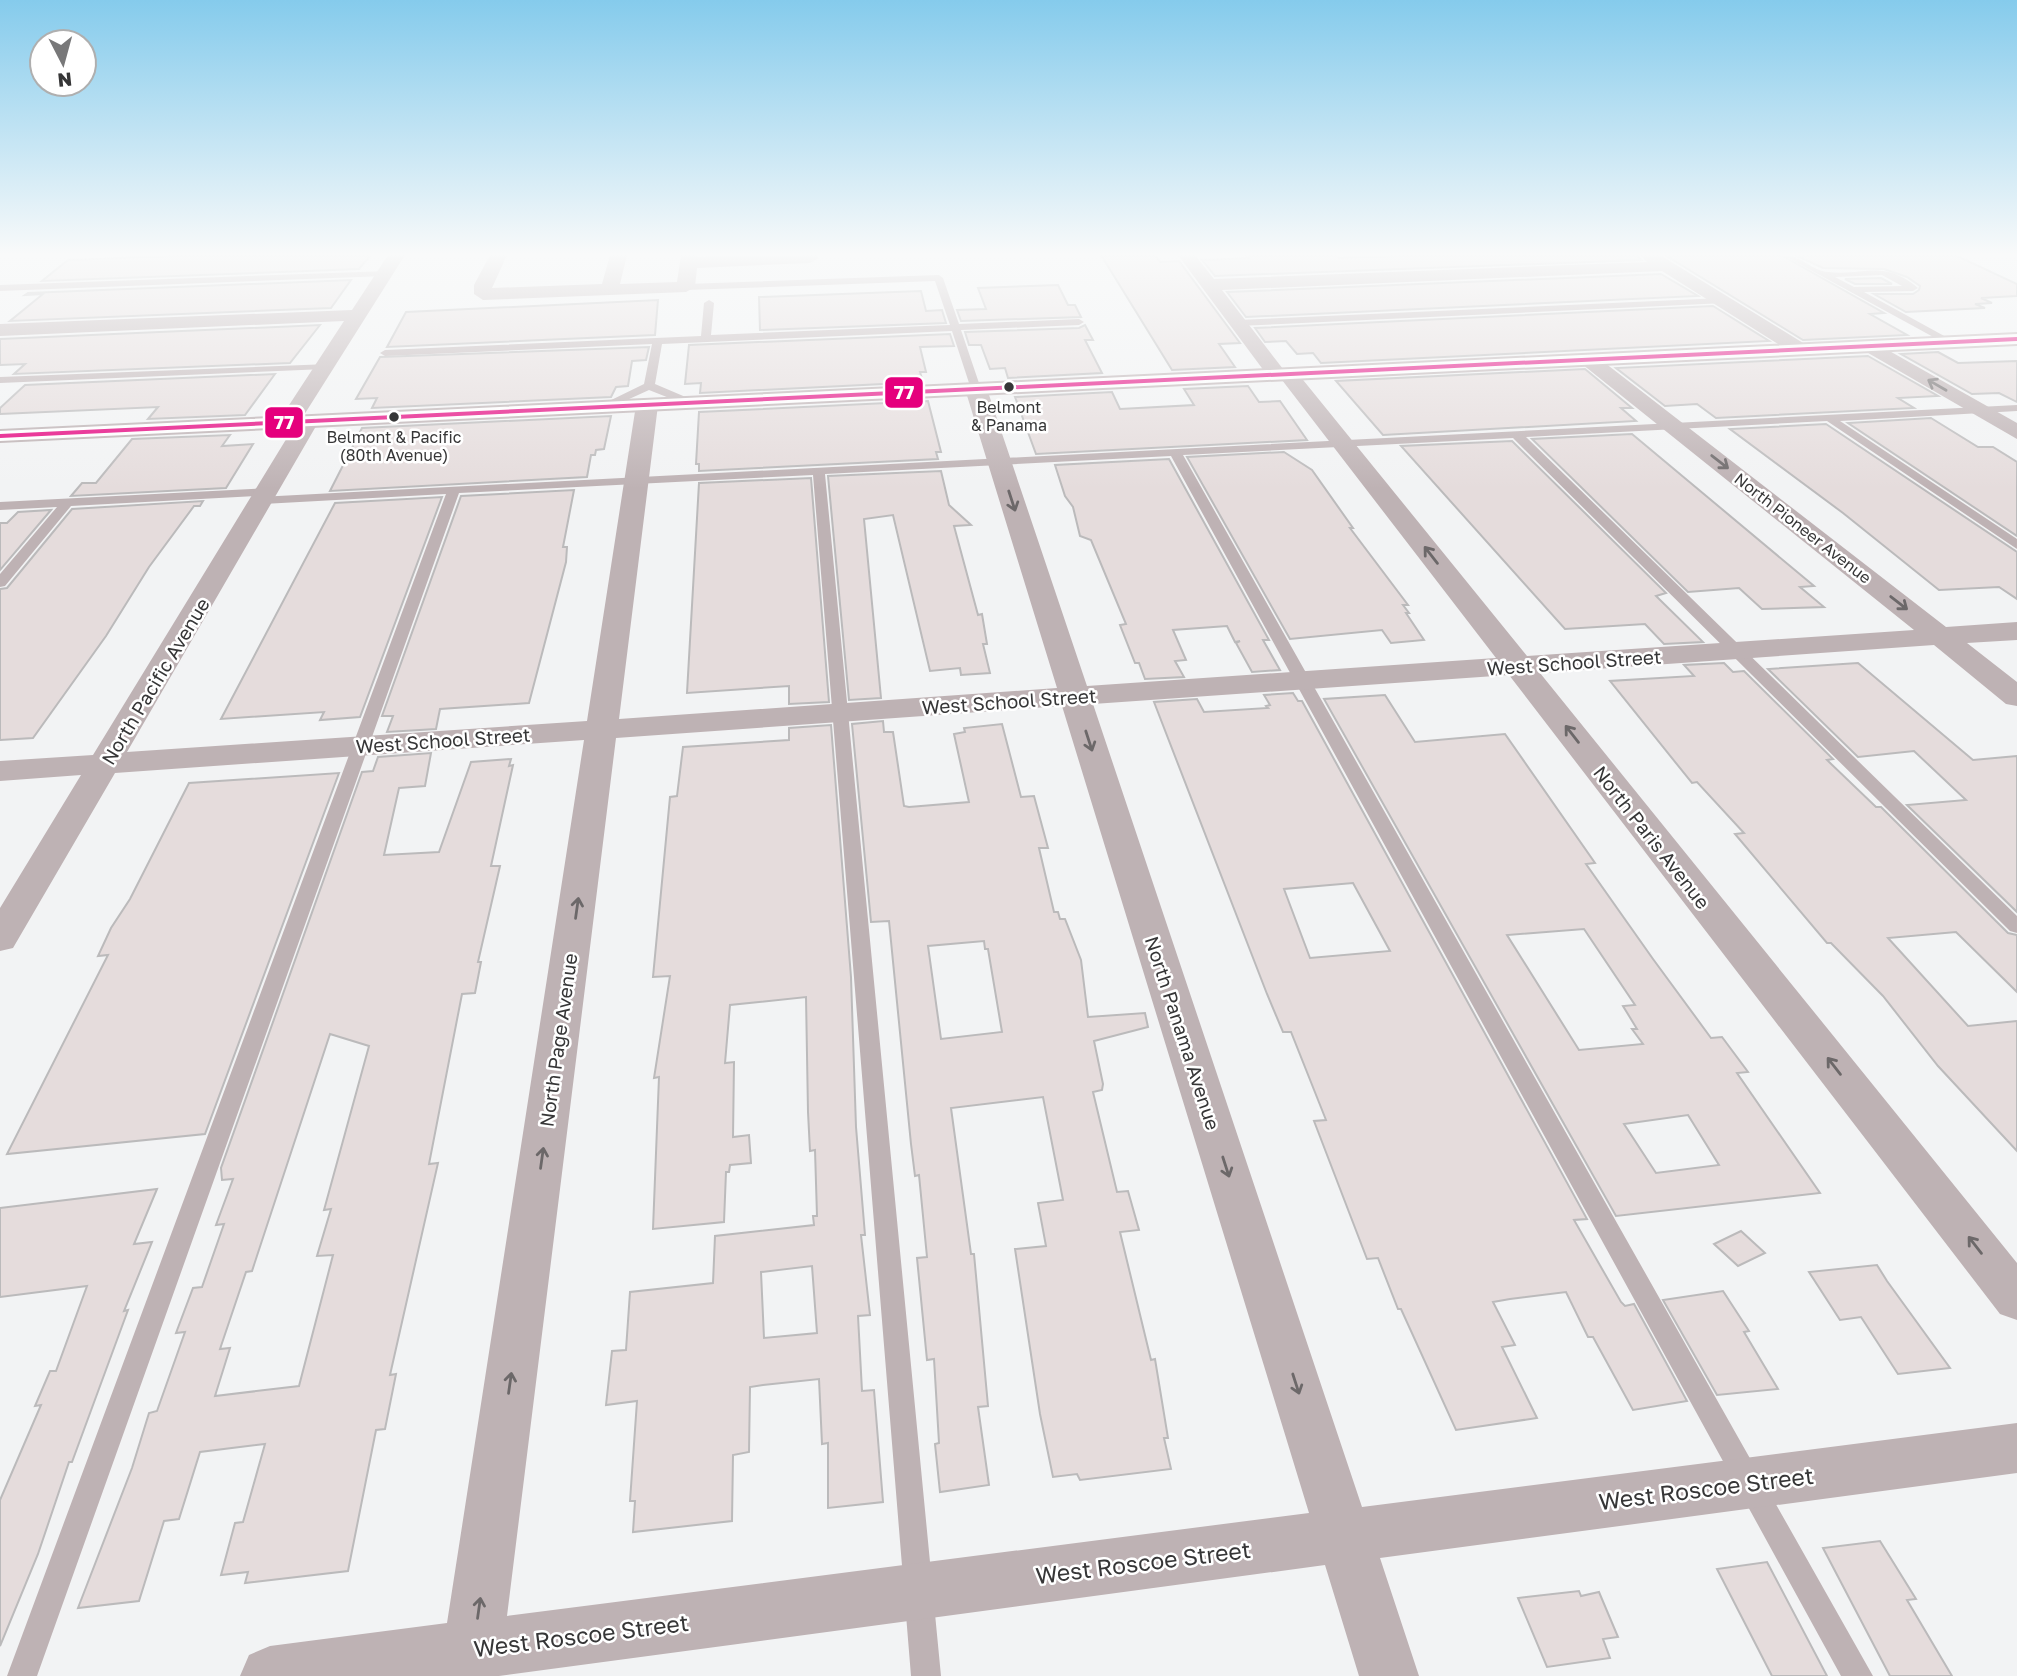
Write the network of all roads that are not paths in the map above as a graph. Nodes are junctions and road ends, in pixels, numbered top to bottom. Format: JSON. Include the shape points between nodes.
{"nodes":[{"id":1,"x":346,"y":333,"type":"edge"},
{"id":2,"x":706,"y":333,"type":"edge"},
{"id":3,"x":826,"y":333,"type":"edge"},
{"id":4,"x":957,"y":333,"type":"edge"},
{"id":5,"x":1247,"y":333,"type":"edge"},
{"id":6,"x":1774,"y":333,"type":"edge"},
{"id":7,"x":1935,"y":333,"type":"edge"},
{"id":8,"x":706,"y":339,"type":"junction"},
{"id":9,"x":658,"y":341,"type":"junction"},
{"id":10,"x":2014,"y":341,"type":"edge"},
{"id":11,"x":1952,"y":342,"type":"junction"},
{"id":12,"x":1870,"y":346,"type":"junction"},
{"id":13,"x":1801,"y":350,"type":"junction"},
{"id":14,"x":385,"y":353,"type":"dead end"},
{"id":15,"x":1589,"y":360,"type":"junction"},
{"id":16,"x":325,"y":366,"type":"junction"},
{"id":17,"x":1283,"y":374,"type":"junction"},
{"id":18,"x":0,"y":380,"type":"edge"},
{"id":19,"x":976,"y":389,"type":"junction"},
{"id":20,"x":648,"y":395,"type":"junction"},
{"id":21,"x":2017,"y":408,"type":"edge"},
{"id":22,"x":1980,"y":410,"type":"junction"},
{"id":23,"x":1829,"y":418,"type":"junction"},
{"id":24,"x":299,"y":422,"type":"junction"},
{"id":25,"x":1674,"y":426,"type":"junction"},
{"id":26,"x":2017,"y":432,"type":"edge"},
{"id":27,"x":1516,"y":434,"type":"junction"},
{"id":28,"x":0,"y":436,"type":"edge"},
{"id":29,"x":1342,"y":443,"type":"junction"},
{"id":30,"x":1175,"y":452,"type":"junction"},
{"id":31,"x":999,"y":461,"type":"junction"},
{"id":32,"x":819,"y":471,"type":"junction"},
{"id":33,"x":637,"y":480,"type":"junction"},
{"id":34,"x":454,"y":490,"type":"junction"},
{"id":35,"x":265,"y":496,"type":"junction"},
{"id":36,"x":68,"y":502,"type":"junction"},
{"id":37,"x":0,"y":506,"type":"edge"},
{"id":38,"x":2017,"y":545,"type":"edge"},
{"id":39,"x":0,"y":583,"type":"edge"},
{"id":40,"x":2017,"y":631,"type":"edge"},
{"id":41,"x":1941,"y":636,"type":"junction"},
{"id":42,"x":1734,"y":650,"type":"junction"},
{"id":43,"x":1517,"y":666,"type":"junction"},
{"id":44,"x":1301,"y":681,"type":"junction"},
{"id":45,"x":1074,"y":696,"type":"junction"},
{"id":46,"x":2017,"y":697,"type":"edge"},
{"id":47,"x":842,"y":713,"type":"junction"},
{"id":48,"x":602,"y":729,"type":"junction"},
{"id":49,"x":361,"y":746,"type":"junction"},
{"id":50,"x":105,"y":764,"type":"junction"},
{"id":51,"x":0,"y":771,"type":"edge"},
{"id":52,"x":2017,"y":927,"type":"edge"},
{"id":53,"x":0,"y":939,"type":"edge"},
{"id":54,"x":2017,"y":1299,"type":"edge"},
{"id":55,"x":2017,"y":1448,"type":"edge"},
{"id":56,"x":1750,"y":1483,"type":"junction"},
{"id":57,"x":1344,"y":1535,"type":"junction"},
{"id":58,"x":918,"y":1591,"type":"junction"},
{"id":59,"x":471,"y":1663,"type":"edge"},
{"id":60,"x":22,"y":1676,"type":"edge"},
{"id":61,"x":270,"y":1676,"type":"edge"},
{"id":62,"x":926,"y":1676,"type":"edge"},
{"id":63,"x":1390,"y":1676,"type":"edge"},
{"id":64,"x":1858,"y":1676,"type":"edge"}],
"edges":[{"from":1,"to":16,"type":"street","name":"North Pacific Avenue"},
{"from":2,"to":8,"type":"lane"},
{"from":3,"to":8,"type":"lane"},
{"from":4,"to":19,"type":"lane"},
{"from":5,"to":17,"type":"street","name":"North Paris Avenue"},
{"from":6,"to":13,"type":"street"},
{"from":7,"to":11,"type":"lane"},
{"from":8,"to":9,"type":"lane"},
{"from":9,"to":14,"type":"lane"},
{"from":9,"to":20,"type":"lane"},
{"from":10,"to":11,"type":"main road"},
{"from":11,"to":12,"type":"main road"},
{"from":12,"to":13,"type":"main road"},
{"from":22,"to":12,"type":"street","one_way":true},
{"from":13,"to":15,"type":"main road"},
{"from":15,"to":17,"type":"main road"},
{"from":15,"to":25,"type":"street","name":"North Pioneer Avenue"},
{"from":16,"to":18,"type":"lane"},
{"from":16,"to":24,"type":"street","name":"North Pacific Avenue"},
{"from":17,"to":19,"type":"main road"},
{"from":17,"to":29,"type":"street","name":"North Paris Avenue"},
{"from":19,"to":20,"type":"main road","via":[[692,403]]},
{"from":19,"to":31,"type":"street","name":"North Panama Avenue"},
{"from":20,"to":24,"type":"main road","via":[[605,407]]},
{"from":20,"to":33,"type":"street","name":"North Page Avenue"},
{"from":21,"to":22,"type":"lane"},
{"from":22,"to":23,"type":"lane"},
{"from":22,"to":26,"type":"street"},
{"from":23,"to":25,"type":"lane"},
{"from":23,"to":38,"type":"lane"},
{"from":24,"to":28,"type":"main road"},
{"from":24,"to":35,"type":"street","name":"North Pacific Avenue"},
{"from":25,"to":27,"type":"lane"},
{"from":25,"to":41,"type":"street","name":"North Pioneer Avenue","one_way":true},
{"from":27,"to":29,"type":"lane"},
{"from":27,"to":42,"type":"lane"},
{"from":29,"to":30,"type":"lane"},
{"from":43,"to":29,"type":"street","name":"North Paris Avenue","one_way":true},
{"from":30,"to":31,"type":"lane"},
{"from":30,"to":44,"type":"lane"},
{"from":31,"to":32,"type":"lane"},
{"from":31,"to":45,"type":"street","name":"North Panama Avenue","one_way":true},
{"from":32,"to":33,"type":"lane"},
{"from":32,"to":47,"type":"lane"},
{"from":33,"to":34,"type":"lane"},
{"from":33,"to":48,"type":"street","name":"North Page Avenue"},
{"from":34,"to":35,"type":"lane"},
{"from":34,"to":49,"type":"lane"},
{"from":35,"to":36,"type":"lane"},
{"from":35,"to":50,"type":"street","name":"North Pacific Avenue"},
{"from":36,"to":37,"type":"lane"},
{"from":36,"to":39,"type":"lane"},
{"from":40,"to":41,"type":"street","name":"West School Street"},
{"from":41,"to":42,"type":"street","name":"West School Street"},
{"from":41,"to":46,"type":"street","name":"North Pioneer Avenue"},
{"from":42,"to":43,"type":"street","name":"West School Street"},
{"from":42,"to":52,"type":"lane"},
{"from":43,"to":44,"type":"street","name":"West School Street"},
{"from":54,"to":43,"type":"street","name":"North Paris Avenue","one_way":true},
{"from":44,"to":45,"type":"street","name":"West School Street"},
{"from":44,"to":56,"type":"lane"},
{"from":45,"to":47,"type":"street","name":"West School Street"},
{"from":45,"to":57,"type":"street","name":"North Panama Avenue","one_way":true},
{"from":47,"to":48,"type":"street","name":"West School Street"},
{"from":47,"to":58,"type":"lane"},
{"from":48,"to":49,"type":"street","name":"West School Street"},
{"from":59,"to":48,"type":"street","name":"North Page Avenue","one_way":true},
{"from":49,"to":50,"type":"street","name":"West School Street"},
{"from":49,"to":60,"type":"lane"},
{"from":50,"to":51,"type":"street","name":"West School Street"},
{"from":50,"to":53,"type":"street","name":"North Pacific Avenue"},
{"from":55,"to":56,"type":"street","name":"West Roscoe Street"},
{"from":56,"to":57,"type":"street","name":"West Roscoe Street"},
{"from":56,"to":64,"type":"lane"},
{"from":57,"to":58,"type":"street","name":"West Roscoe Street"},
{"from":57,"to":63,"type":"street","name":"North Panama Avenue"},
{"from":58,"to":59,"type":"street","name":"West Roscoe Street"},
{"from":58,"to":62,"type":"lane"},
{"from":59,"to":61,"type":"street","name":"West Roscoe Street"}]}
